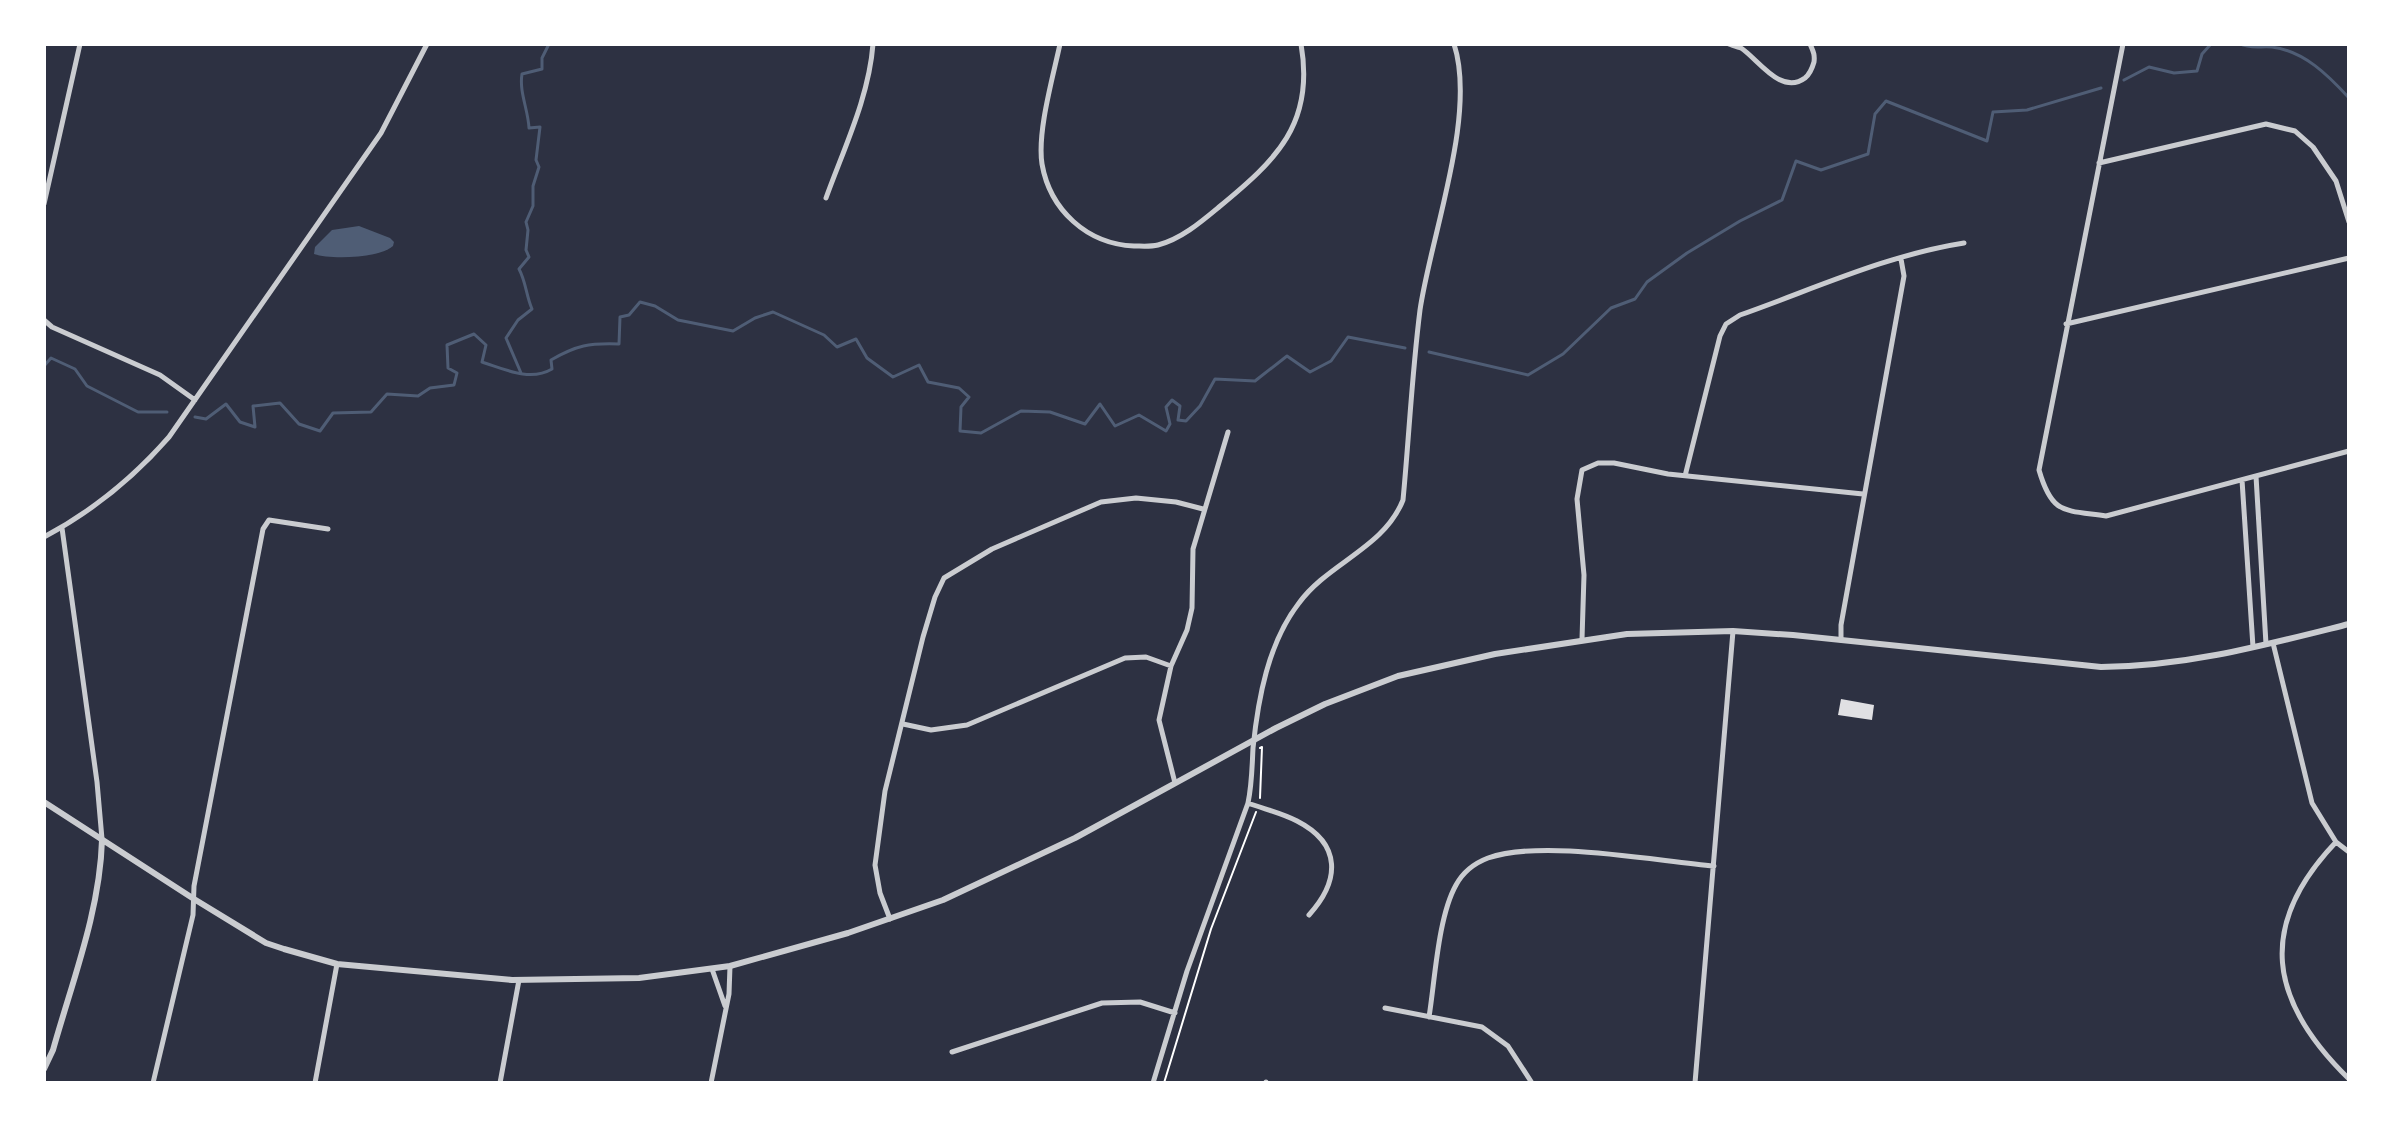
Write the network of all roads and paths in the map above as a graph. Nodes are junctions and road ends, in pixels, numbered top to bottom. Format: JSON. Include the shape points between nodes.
{"nodes":[{"id":1,"x":80,"y":44,"type":"edge"},
{"id":2,"x":427,"y":44,"type":"edge"},
{"id":3,"x":873,"y":44,"type":"edge"},
{"id":4,"x":1060,"y":44,"type":"edge"},
{"id":5,"x":1301,"y":44,"type":"edge"},
{"id":6,"x":1454,"y":44,"type":"edge"},
{"id":7,"x":1729,"y":44,"type":"edge"},
{"id":8,"x":1751,"y":44,"type":"edge"},
{"id":9,"x":1810,"y":44,"type":"edge"},
{"id":10,"x":2123,"y":44,"type":"edge"},
{"id":11,"x":1740,"y":48,"type":"junction"},
{"id":12,"x":2099,"y":163,"type":"junction"},
{"id":13,"x":826,"y":198,"type":"dead end"},
{"id":14,"x":44,"y":204,"type":"edge"},
{"id":15,"x":2349,"y":222,"type":"edge"},
{"id":16,"x":1964,"y":243,"type":"dead end"},
{"id":17,"x":2349,"y":258,"type":"edge"},
{"id":18,"x":1901,"y":259,"type":"junction"},
{"id":19,"x":44,"y":320,"type":"edge"},
{"id":20,"x":2066,"y":324,"type":"junction"},
{"id":21,"x":195,"y":400,"type":"junction"},
{"id":22,"x":1228,"y":432,"type":"dead end"},
{"id":23,"x":2349,"y":451,"type":"edge"},
{"id":24,"x":1685,"y":476,"type":"junction"},
{"id":25,"x":2256,"y":476,"type":"junction"},
{"id":26,"x":2242,"y":480,"type":"junction"},
{"id":27,"x":1863,"y":494,"type":"junction"},
{"id":28,"x":1203,"y":509,"type":"junction"},
{"id":29,"x":62,"y":527,"type":"junction"},
{"id":30,"x":328,"y":529,"type":"dead end"},
{"id":31,"x":44,"y":537,"type":"edge"},
{"id":32,"x":2349,"y":624,"type":"edge"},
{"id":33,"x":1733,"y":631,"type":"junction"},
{"id":34,"x":1582,"y":639,"type":"junction"},
{"id":35,"x":1841,"y":640,"type":"junction"},
{"id":36,"x":2269,"y":644,"type":"junction"},
{"id":37,"x":2253,"y":647,"type":"junction"},
{"id":38,"x":1171,"y":666,"type":"junction"},
{"id":39,"x":903,"y":724,"type":"junction"},
{"id":40,"x":1254,"y":741,"type":"junction"},
{"id":41,"x":1175,"y":783,"type":"junction"},
{"id":42,"x":44,"y":802,"type":"edge"},
{"id":43,"x":1248,"y":803,"type":"junction"},
{"id":44,"x":102,"y":840,"type":"junction"},
{"id":45,"x":2336,"y":842,"type":"junction"},
{"id":46,"x":2349,"y":852,"type":"edge"},
{"id":47,"x":1714,"y":866,"type":"junction"},
{"id":48,"x":194,"y":899,"type":"junction"},
{"id":49,"x":1309,"y":915,"type":"dead end"},
{"id":50,"x":890,"y":919,"type":"junction"},
{"id":51,"x":337,"y":964,"type":"junction"},
{"id":52,"x":730,"y":966,"type":"junction"},
{"id":53,"x":712,"y":969,"type":"junction"},
{"id":54,"x":1197,"y":974,"type":"dead end"},
{"id":55,"x":519,"y":980,"type":"junction"},
{"id":56,"x":725,"y":1007,"type":"junction"},
{"id":57,"x":1385,"y":1008,"type":"dead end"},
{"id":58,"x":1175,"y":1013,"type":"junction"},
{"id":59,"x":1429,"y":1017,"type":"junction"},
{"id":60,"x":952,"y":1052,"type":"dead end"},
{"id":61,"x":44,"y":1069,"type":"edge"},
{"id":62,"x":2349,"y":1079,"type":"edge"},
{"id":63,"x":153,"y":1083,"type":"edge"},
{"id":64,"x":315,"y":1083,"type":"edge"},
{"id":65,"x":500,"y":1083,"type":"edge"},
{"id":66,"x":711,"y":1083,"type":"edge"},
{"id":67,"x":1153,"y":1083,"type":"edge"},
{"id":68,"x":1164,"y":1083,"type":"edge"},
{"id":69,"x":1532,"y":1083,"type":"edge"},
{"id":70,"x":1695,"y":1083,"type":"edge"}],
"edges":[{"from":1,"to":14,"type":"street"},
{"from":2,"to":21,"type":"street","via":[[381,133]]},
{"from":3,"to":13,"type":"street","via":[[870,69]]},
{"from":4,"to":5,"type":"street","via":[[1043,136],[1047,184],[1066,214],[1094,238],[1145,246],[1193,228],[1270,163],[1291,130],[1301,99]]},
{"from":6,"to":40,"type":"street","via":[[1460,85],[1457,132],[1420,313],[1403,500],[1371,543],[1299,602],[1270,659]]},
{"from":7,"to":11,"type":"street"},
{"from":8,"to":11,"type":"street"},
{"from":9,"to":11,"type":"street","via":[[1812,68],[1797,82],[1778,79]]},
{"from":10,"to":12,"type":"street"},
{"from":12,"to":15,"type":"street","via":[[2266,124],[2295,131],[2313,147],[2336,181]]},
{"from":12,"to":20,"type":"street"},
{"from":16,"to":18,"type":"street"},
{"from":17,"to":20,"type":"street"},
{"from":18,"to":24,"type":"street","via":[[1726,324]]},
{"from":18,"to":27,"type":"street","via":[[1904,276]]},
{"from":19,"to":21,"type":"street","via":[[160,375]]},
{"from":20,"to":26,"type":"street","via":[[2039,470],[2053,504],[2106,516]]},
{"from":21,"to":29,"type":"street","via":[[149,460]]},
{"from":22,"to":28,"type":"street"},
{"from":23,"to":25,"type":"street"},
{"from":24,"to":27,"type":"street"},
{"from":24,"to":34,"type":"street","via":[[1614,463],[1582,470],[1577,499],[1584,575]]},
{"from":25,"to":26,"type":"street"},
{"from":25,"to":36,"type":"street"},
{"from":26,"to":37,"type":"street"},
{"from":27,"to":35,"type":"street"},
{"from":28,"to":38,"type":"street","via":[[1193,549],[1192,608]]},
{"from":28,"to":39,"type":"street","via":[[1136,498],[1101,502],[961,565],[944,578],[935,597]]},
{"from":29,"to":31,"type":"street"},
{"from":29,"to":44,"type":"street"},
{"from":30,"to":48,"type":"street","via":[[269,520],[263,529]]},
{"from":32,"to":36,"type":"street"},
{"from":33,"to":34,"type":"street"},
{"from":33,"to":35,"type":"street"},
{"from":33,"to":47,"type":"street"},
{"from":34,"to":40,"type":"street","via":[[1398,676],[1325,704]]},
{"from":35,"to":37,"type":"street","via":[[2101,667],[2168,664]]},
{"from":36,"to":37,"type":"street"},
{"from":36,"to":45,"type":"street","via":[[2312,803]]},
{"from":38,"to":39,"type":"street","via":[[1146,657],[1125,658],[967,725],[931,730]]},
{"from":38,"to":41,"type":"street","via":[[1159,720]]},
{"from":39,"to":50,"type":"street","via":[[885,791],[875,865]]},
{"from":40,"to":41,"type":"street"},
{"from":40,"to":43,"type":"street"},
{"from":41,"to":50,"type":"street","via":[[1075,838]]},
{"from":42,"to":44,"type":"street"},
{"from":43,"to":49,"type":"street","via":[[1295,820],[1328,852],[1333,866],[1327,894]]},
{"from":43,"to":58,"type":"street"},
{"from":44,"to":48,"type":"street"},
{"from":44,"to":61,"type":"street","via":[[88,924]]},
{"from":45,"to":46,"type":"street"},
{"from":45,"to":62,"type":"street","via":[[2295,896],[2283,955],[2286,983],[2300,1020]]},
{"from":47,"to":59,"type":"street","via":[[1581,852],[1507,853],[1480,861],[1462,876],[1450,897]]},
{"from":47,"to":70,"type":"street"},
{"from":48,"to":51,"type":"street","via":[[266,943]]},
{"from":48,"to":63,"type":"street"},
{"from":50,"to":52,"type":"street"},
{"from":51,"to":55,"type":"street"},
{"from":51,"to":64,"type":"street"},
{"from":52,"to":53,"type":"street"},
{"from":52,"to":56,"type":"street"},
{"from":53,"to":55,"type":"street","via":[[636,979]]},
{"from":53,"to":56,"type":"street"},
{"from":54,"to":68,"type":"path"},
{"from":55,"to":65,"type":"street"},
{"from":56,"to":66,"type":"street"},
{"from":57,"to":59,"type":"street"},
{"from":58,"to":60,"type":"street","via":[[1140,1002],[1102,1003]]},
{"from":58,"to":67,"type":"street"},
{"from":59,"to":69,"type":"street","via":[[1493,1032]]}]}
